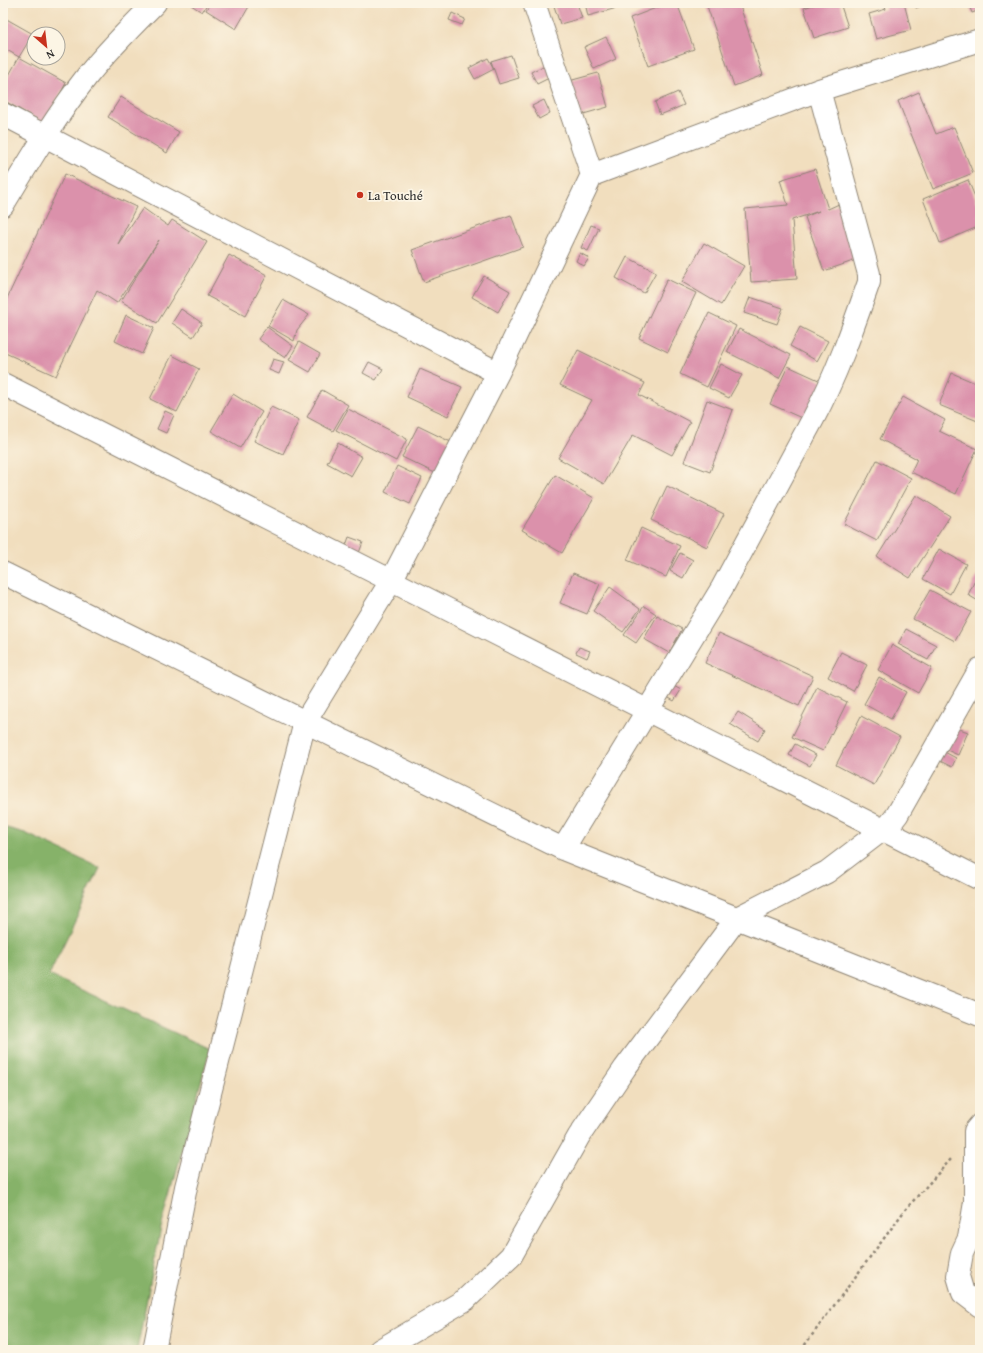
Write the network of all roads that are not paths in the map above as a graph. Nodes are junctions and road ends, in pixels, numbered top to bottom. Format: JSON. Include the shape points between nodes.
{"nodes":[{"id":1,"x":155,"y":3,"type":"edge"},
{"id":2,"x":534,"y":3,"type":"edge"},
{"id":3,"x":980,"y":40,"type":"edge"},
{"id":4,"x":820,"y":90,"type":"junction"},
{"id":5,"x":3,"y":114,"type":"edge"},
{"id":6,"x":44,"y":136,"type":"junction"},
{"id":7,"x":592,"y":175,"type":"junction"},
{"id":8,"x":3,"y":205,"type":"edge"},
{"id":9,"x":498,"y":373,"type":"junction"},
{"id":10,"x":3,"y":384,"type":"edge"},
{"id":11,"x":3,"y":573,"type":"edge"},
{"id":12,"x":391,"y":581,"type":"junction"},
{"id":13,"x":980,"y":670,"type":"edge"},
{"id":14,"x":648,"y":711,"type":"junction"},
{"id":15,"x":305,"y":722,"type":"junction"},
{"id":16,"x":883,"y":830,"type":"junction"},
{"id":17,"x":563,"y":849,"type":"junction"},
{"id":18,"x":980,"y":879,"type":"edge"},
{"id":19,"x":738,"y":918,"type":"junction"},
{"id":20,"x":980,"y":1015,"type":"edge"},
{"id":21,"x":978,"y":1128,"type":"edge"},
{"id":22,"x":974,"y":1236,"type":"edge"},
{"id":23,"x":980,"y":1306,"type":"edge"},
{"id":24,"x":154,"y":1350,"type":"edge"},
{"id":25,"x":380,"y":1350,"type":"edge"}],
"edges":[{"from":1,"to":6,"type":"street","via":[[93,69]]},
{"from":2,"to":7,"type":"street"},
{"from":3,"to":4,"type":"street"},
{"from":4,"to":7,"type":"street"},
{"from":4,"to":14,"type":"street","via":[[869,282],[821,404],[722,588]]},
{"from":5,"to":6,"type":"street"},
{"from":6,"to":8,"type":"street"},
{"from":6,"to":9,"type":"street"},
{"from":7,"to":9,"type":"street"},
{"from":9,"to":12,"type":"street"},
{"from":10,"to":12,"type":"street"},
{"from":11,"to":15,"type":"street"},
{"from":12,"to":14,"type":"street"},
{"from":12,"to":15,"type":"street"},
{"from":13,"to":16,"type":"street","via":[[897,815]]},
{"from":14,"to":16,"type":"street"},
{"from":14,"to":17,"type":"street"},
{"from":15,"to":17,"type":"street"},
{"from":15,"to":24,"type":"street","via":[[186,1187]]},
{"from":16,"to":18,"type":"street"},
{"from":16,"to":19,"type":"street","via":[[827,872]]},
{"from":17,"to":19,"type":"street"},
{"from":19,"to":20,"type":"street"},
{"from":19,"to":25,"type":"street","via":[[625,1068],[583,1130],[511,1256],[465,1300]]},
{"from":21,"to":22,"type":"street"},
{"from":22,"to":23,"type":"street","via":[[962,1253],[958,1276],[963,1293]]}]}
